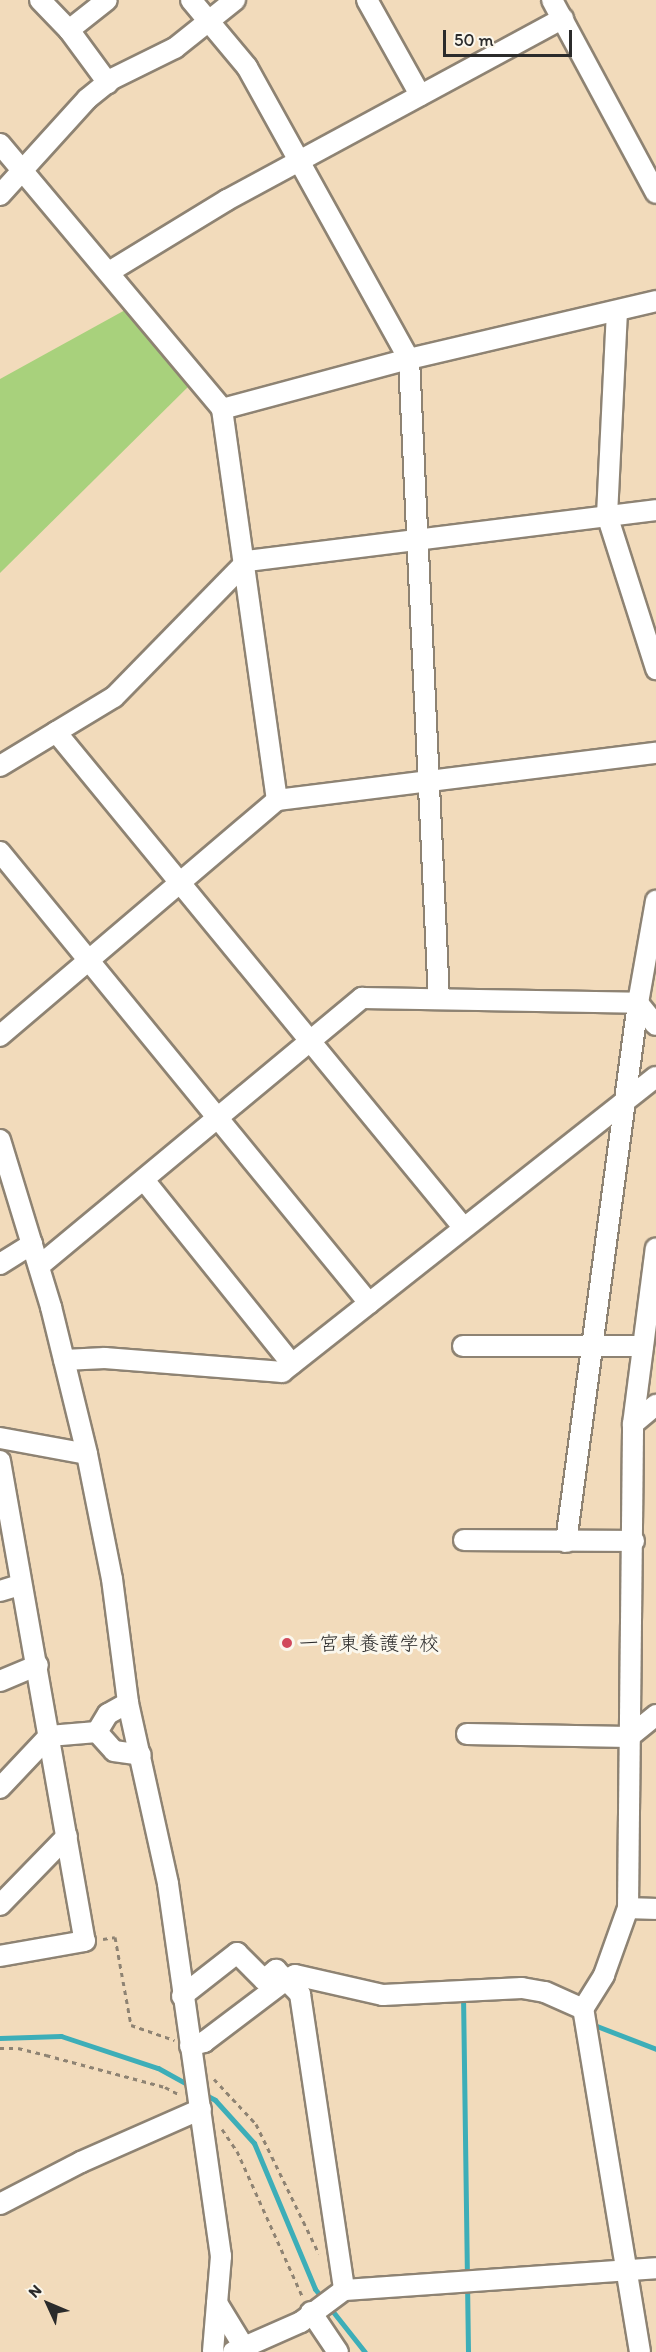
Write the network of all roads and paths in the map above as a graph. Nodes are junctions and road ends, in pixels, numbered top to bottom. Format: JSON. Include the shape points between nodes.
{"nodes":[{"id":1,"x":40,"y":0,"type":"edge"},
{"id":2,"x":106,"y":0,"type":"edge"},
{"id":3,"x":191,"y":0,"type":"edge"},
{"id":4,"x":235,"y":0,"type":"edge"},
{"id":5,"x":367,"y":0,"type":"edge"},
{"id":6,"x":552,"y":0,"type":"edge"},
{"id":7,"x":562,"y":18,"type":"junction"},
{"id":8,"x":207,"y":20,"type":"junction"},
{"id":9,"x":69,"y":30,"type":"junction"},
{"id":10,"x":108,"y":82,"type":"junction"},
{"id":11,"x":420,"y":95,"type":"junction"},
{"id":12,"x":0,"y":144,"type":"edge"},
{"id":13,"x":302,"y":162,"type":"junction"},
{"id":14,"x":24,"y":169,"type":"junction"},
{"id":15,"x":656,"y":193,"type":"edge"},
{"id":16,"x":0,"y":195,"type":"edge"},
{"id":17,"x":109,"y":272,"type":"junction"},
{"id":18,"x":656,"y":301,"type":"edge"},
{"id":19,"x":617,"y":311,"type":"junction"},
{"id":20,"x":409,"y":359,"type":"junction"},
{"id":21,"x":222,"y":409,"type":"junction"},
{"id":22,"x":656,"y":510,"type":"edge"},
{"id":23,"x":607,"y":514,"type":"junction"},
{"id":24,"x":418,"y":538,"type":"junction"},
{"id":25,"x":247,"y":561,"type":"junction"},
{"id":26,"x":648,"y":622,"type":"edge"},
{"id":27,"x":656,"y":669,"type":"edge"},
{"id":28,"x":56,"y":732,"type":"junction"},
{"id":29,"x":656,"y":753,"type":"edge"},
{"id":30,"x":0,"y":766,"type":"edge"},
{"id":31,"x":432,"y":781,"type":"junction"},
{"id":32,"x":277,"y":800,"type":"junction"},
{"id":33,"x":0,"y":852,"type":"edge"},
{"id":34,"x":178,"y":882,"type":"junction"},
{"id":35,"x":656,"y":900,"type":"edge"},
{"id":36,"x":88,"y":958,"type":"junction"},
{"id":37,"x":439,"y":999,"type":"junction"},
{"id":38,"x":638,"y":1003,"type":"junction"},
{"id":39,"x":656,"y":1025,"type":"edge"},
{"id":40,"x":0,"y":1036,"type":"edge"},
{"id":41,"x":311,"y":1043,"type":"junction"},
{"id":42,"x":656,"y":1077,"type":"edge"},
{"id":43,"x":625,"y":1101,"type":"junction"},
{"id":44,"x":219,"y":1119,"type":"junction"},
{"id":45,"x":1,"y":1146,"type":"edge"},
{"id":46,"x":144,"y":1180,"type":"junction"},
{"id":47,"x":463,"y":1227,"type":"junction"},
{"id":48,"x":33,"y":1244,"type":"junction"},
{"id":49,"x":656,"y":1248,"type":"edge"},
{"id":50,"x":0,"y":1264,"type":"edge"},
{"id":51,"x":39,"y":1266,"type":"junction"},
{"id":52,"x":369,"y":1303,"type":"junction"},
{"id":53,"x":463,"y":1346,"type":"dead end"},
{"id":54,"x":591,"y":1346,"type":"junction"},
{"id":55,"x":643,"y":1346,"type":"junction"},
{"id":56,"x":64,"y":1360,"type":"junction"},
{"id":57,"x":292,"y":1364,"type":"junction"},
{"id":58,"x":656,"y":1405,"type":"edge"},
{"id":59,"x":633,"y":1424,"type":"junction"},
{"id":60,"x":0,"y":1438,"type":"edge"},
{"id":61,"x":87,"y":1454,"type":"junction"},
{"id":62,"x":0,"y":1461,"type":"edge"},
{"id":63,"x":5,"y":1513,"type":"edge"},
{"id":64,"x":464,"y":1540,"type":"dead end"},
{"id":65,"x":634,"y":1541,"type":"junction"},
{"id":66,"x":566,"y":1542,"type":"junction"},
{"id":67,"x":20,"y":1585,"type":"junction"},
{"id":68,"x":0,"y":1591,"type":"edge"},
{"id":69,"x":38,"y":1665,"type":"junction"},
{"id":70,"x":0,"y":1681,"type":"edge"},
{"id":71,"x":128,"y":1703,"type":"junction"},
{"id":72,"x":656,"y":1715,"type":"edge"},
{"id":73,"x":97,"y":1732,"type":"junction"},
{"id":74,"x":467,"y":1734,"type":"dead end"},
{"id":75,"x":49,"y":1736,"type":"junction"},
{"id":76,"x":629,"y":1737,"type":"junction"},
{"id":77,"x":141,"y":1755,"type":"junction"},
{"id":78,"x":0,"y":1788,"type":"edge"},
{"id":79,"x":67,"y":1836,"type":"junction"},
{"id":80,"x":0,"y":1905,"type":"edge"},
{"id":81,"x":628,"y":1908,"type":"junction"},
{"id":82,"x":656,"y":1909,"type":"edge"},
{"id":83,"x":85,"y":1941,"type":"junction"},
{"id":84,"x":0,"y":1956,"type":"edge"},
{"id":85,"x":286,"y":1980,"type":"junction"},
{"id":86,"x":182,"y":1996,"type":"junction"},
{"id":87,"x":583,"y":2009,"type":"junction"},
{"id":88,"x":190,"y":2046,"type":"junction"},
{"id":89,"x":194,"y":2073,"type":"junction"},
{"id":90,"x":200,"y":2106,"type":"junction"},
{"id":91,"x":0,"y":2204,"type":"edge"},
{"id":92,"x":323,"y":2262,"type":"dead end"},
{"id":93,"x":656,"y":2268,"type":"edge"},
{"id":94,"x":626,"y":2270,"type":"junction"},
{"id":95,"x":339,"y":2293,"type":"junction"},
{"id":96,"x":217,"y":2303,"type":"junction"},
{"id":97,"x":313,"y":2311,"type":"junction"},
{"id":98,"x":242,"y":2351,"type":"edge"},
{"id":99,"x":213,"y":2352,"type":"edge"},
{"id":100,"x":338,"y":2352,"type":"edge"},
{"id":101,"x":640,"y":2352,"type":"edge"}],
"edges":[{"from":1,"to":9,"type":"street"},
{"from":2,"to":9,"type":"street"},
{"from":3,"to":8,"type":"street"},
{"from":4,"to":8,"type":"street"},
{"from":5,"to":11,"type":"street"},
{"from":6,"to":7,"type":"street"},
{"from":7,"to":11,"type":"street"},
{"from":7,"to":15,"type":"street"},
{"from":8,"to":10,"type":"street","via":[[175,48]]},
{"from":8,"to":13,"type":"street","via":[[247,67]]},
{"from":9,"to":10,"type":"street"},
{"from":10,"to":14,"type":"street","via":[[87,99]]},
{"from":11,"to":13,"type":"street"},
{"from":12,"to":14,"type":"street"},
{"from":13,"to":17,"type":"street","via":[[227,200]]},
{"from":13,"to":20,"type":"street"},
{"from":14,"to":16,"type":"street"},
{"from":14,"to":17,"type":"street"},
{"from":17,"to":21,"type":"street"},
{"from":18,"to":19,"type":"street"},
{"from":19,"to":20,"type":"street"},
{"from":19,"to":23,"type":"street"},
{"from":20,"to":21,"type":"street"},
{"from":20,"to":24,"type":"street"},
{"from":21,"to":25,"type":"street"},
{"from":22,"to":23,"type":"street"},
{"from":23,"to":24,"type":"street"},
{"from":23,"to":26,"type":"street"},
{"from":24,"to":25,"type":"street"},
{"from":24,"to":31,"type":"street"},
{"from":25,"to":28,"type":"street","via":[[114,696]]},
{"from":25,"to":32,"type":"street"},
{"from":26,"to":27,"type":"street"},
{"from":28,"to":30,"type":"street"},
{"from":28,"to":34,"type":"street"},
{"from":29,"to":31,"type":"street"},
{"from":31,"to":32,"type":"street"},
{"from":31,"to":37,"type":"street"},
{"from":32,"to":34,"type":"street"},
{"from":33,"to":36,"type":"street"},
{"from":34,"to":36,"type":"street"},
{"from":34,"to":41,"type":"street"},
{"from":35,"to":38,"type":"street"},
{"from":36,"to":40,"type":"street"},
{"from":36,"to":44,"type":"street"},
{"from":37,"to":38,"type":"street"},
{"from":37,"to":41,"type":"street","via":[[362,998]]},
{"from":38,"to":39,"type":"street"},
{"from":38,"to":43,"type":"street"},
{"from":41,"to":44,"type":"street"},
{"from":41,"to":47,"type":"street"},
{"from":42,"to":43,"type":"street"},
{"from":43,"to":47,"type":"street"},
{"from":43,"to":54,"type":"street"},
{"from":44,"to":46,"type":"street"},
{"from":44,"to":52,"type":"street"},
{"from":45,"to":48,"type":"street"},
{"from":46,"to":51,"type":"street"},
{"from":46,"to":57,"type":"street"},
{"from":47,"to":52,"type":"street"},
{"from":48,"to":50,"type":"street"},
{"from":48,"to":51,"type":"street"},
{"from":49,"to":55,"type":"street"},
{"from":51,"to":56,"type":"street"},
{"from":52,"to":57,"type":"street"},
{"from":53,"to":54,"type":"street"},
{"from":54,"to":55,"type":"street"},
{"from":54,"to":66,"type":"street"},
{"from":55,"to":59,"type":"street"},
{"from":56,"to":57,"type":"street","via":[[105,1358],[282,1372]]},
{"from":56,"to":61,"type":"street"},
{"from":58,"to":59,"type":"street"},
{"from":59,"to":65,"type":"street"},
{"from":60,"to":61,"type":"street"},
{"from":61,"to":71,"type":"street","via":[[112,1579]]},
{"from":62,"to":63,"type":"street"},
{"from":63,"to":67,"type":"street"},
{"from":64,"to":66,"type":"street"},
{"from":65,"to":66,"type":"street"},
{"from":65,"to":76,"type":"street"},
{"from":67,"to":68,"type":"street"},
{"from":67,"to":69,"type":"street"},
{"from":69,"to":70,"type":"street"},
{"from":69,"to":75,"type":"street"},
{"from":71,"to":73,"type":"street","via":[[108,1714]]},
{"from":71,"to":77,"type":"street"},
{"from":72,"to":76,"type":"street"},
{"from":73,"to":75,"type":"street"},
{"from":73,"to":77,"type":"street","via":[[114,1751]]},
{"from":74,"to":76,"type":"street"},
{"from":75,"to":78,"type":"street"},
{"from":75,"to":79,"type":"street"},
{"from":76,"to":81,"type":"street"},
{"from":77,"to":86,"type":"street","via":[[168,1884]]},
{"from":79,"to":80,"type":"street"},
{"from":79,"to":83,"type":"street"},
{"from":81,"to":82,"type":"street"},
{"from":81,"to":87,"type":"street","via":[[604,1975]]},
{"from":83,"to":84,"type":"street"},
{"from":83,"to":88,"type":"path","via":[[116,1937],[131,2025]]},
{"from":85,"to":86,"type":"street","via":[[276,1970],[264,1980],[237,1953]]},
{"from":85,"to":87,"type":"street","via":[[295,1975],[383,1995],[522,1988],[545,1992]]},
{"from":85,"to":88,"type":"street","via":[[204,2042]]},
{"from":85,"to":95,"type":"street","via":[[300,1994]]},
{"from":86,"to":88,"type":"street"},
{"from":87,"to":94,"type":"street"},
{"from":88,"to":89,"type":"street"},
{"from":89,"to":90,"type":"street"},
{"from":89,"to":92,"type":"path","via":[[209,2075],[256,2124]]},
{"from":90,"to":91,"type":"street"},
{"from":90,"to":96,"type":"street","via":[[221,2256]]},
{"from":93,"to":94,"type":"street"},
{"from":94,"to":95,"type":"street","via":[[467,2278]]},
{"from":94,"to":101,"type":"street"},
{"from":95,"to":97,"type":"street"},
{"from":96,"to":98,"type":"street"},
{"from":96,"to":99,"type":"street"},
{"from":97,"to":98,"type":"street","via":[[301,2322]]},
{"from":97,"to":100,"type":"street"}]}
